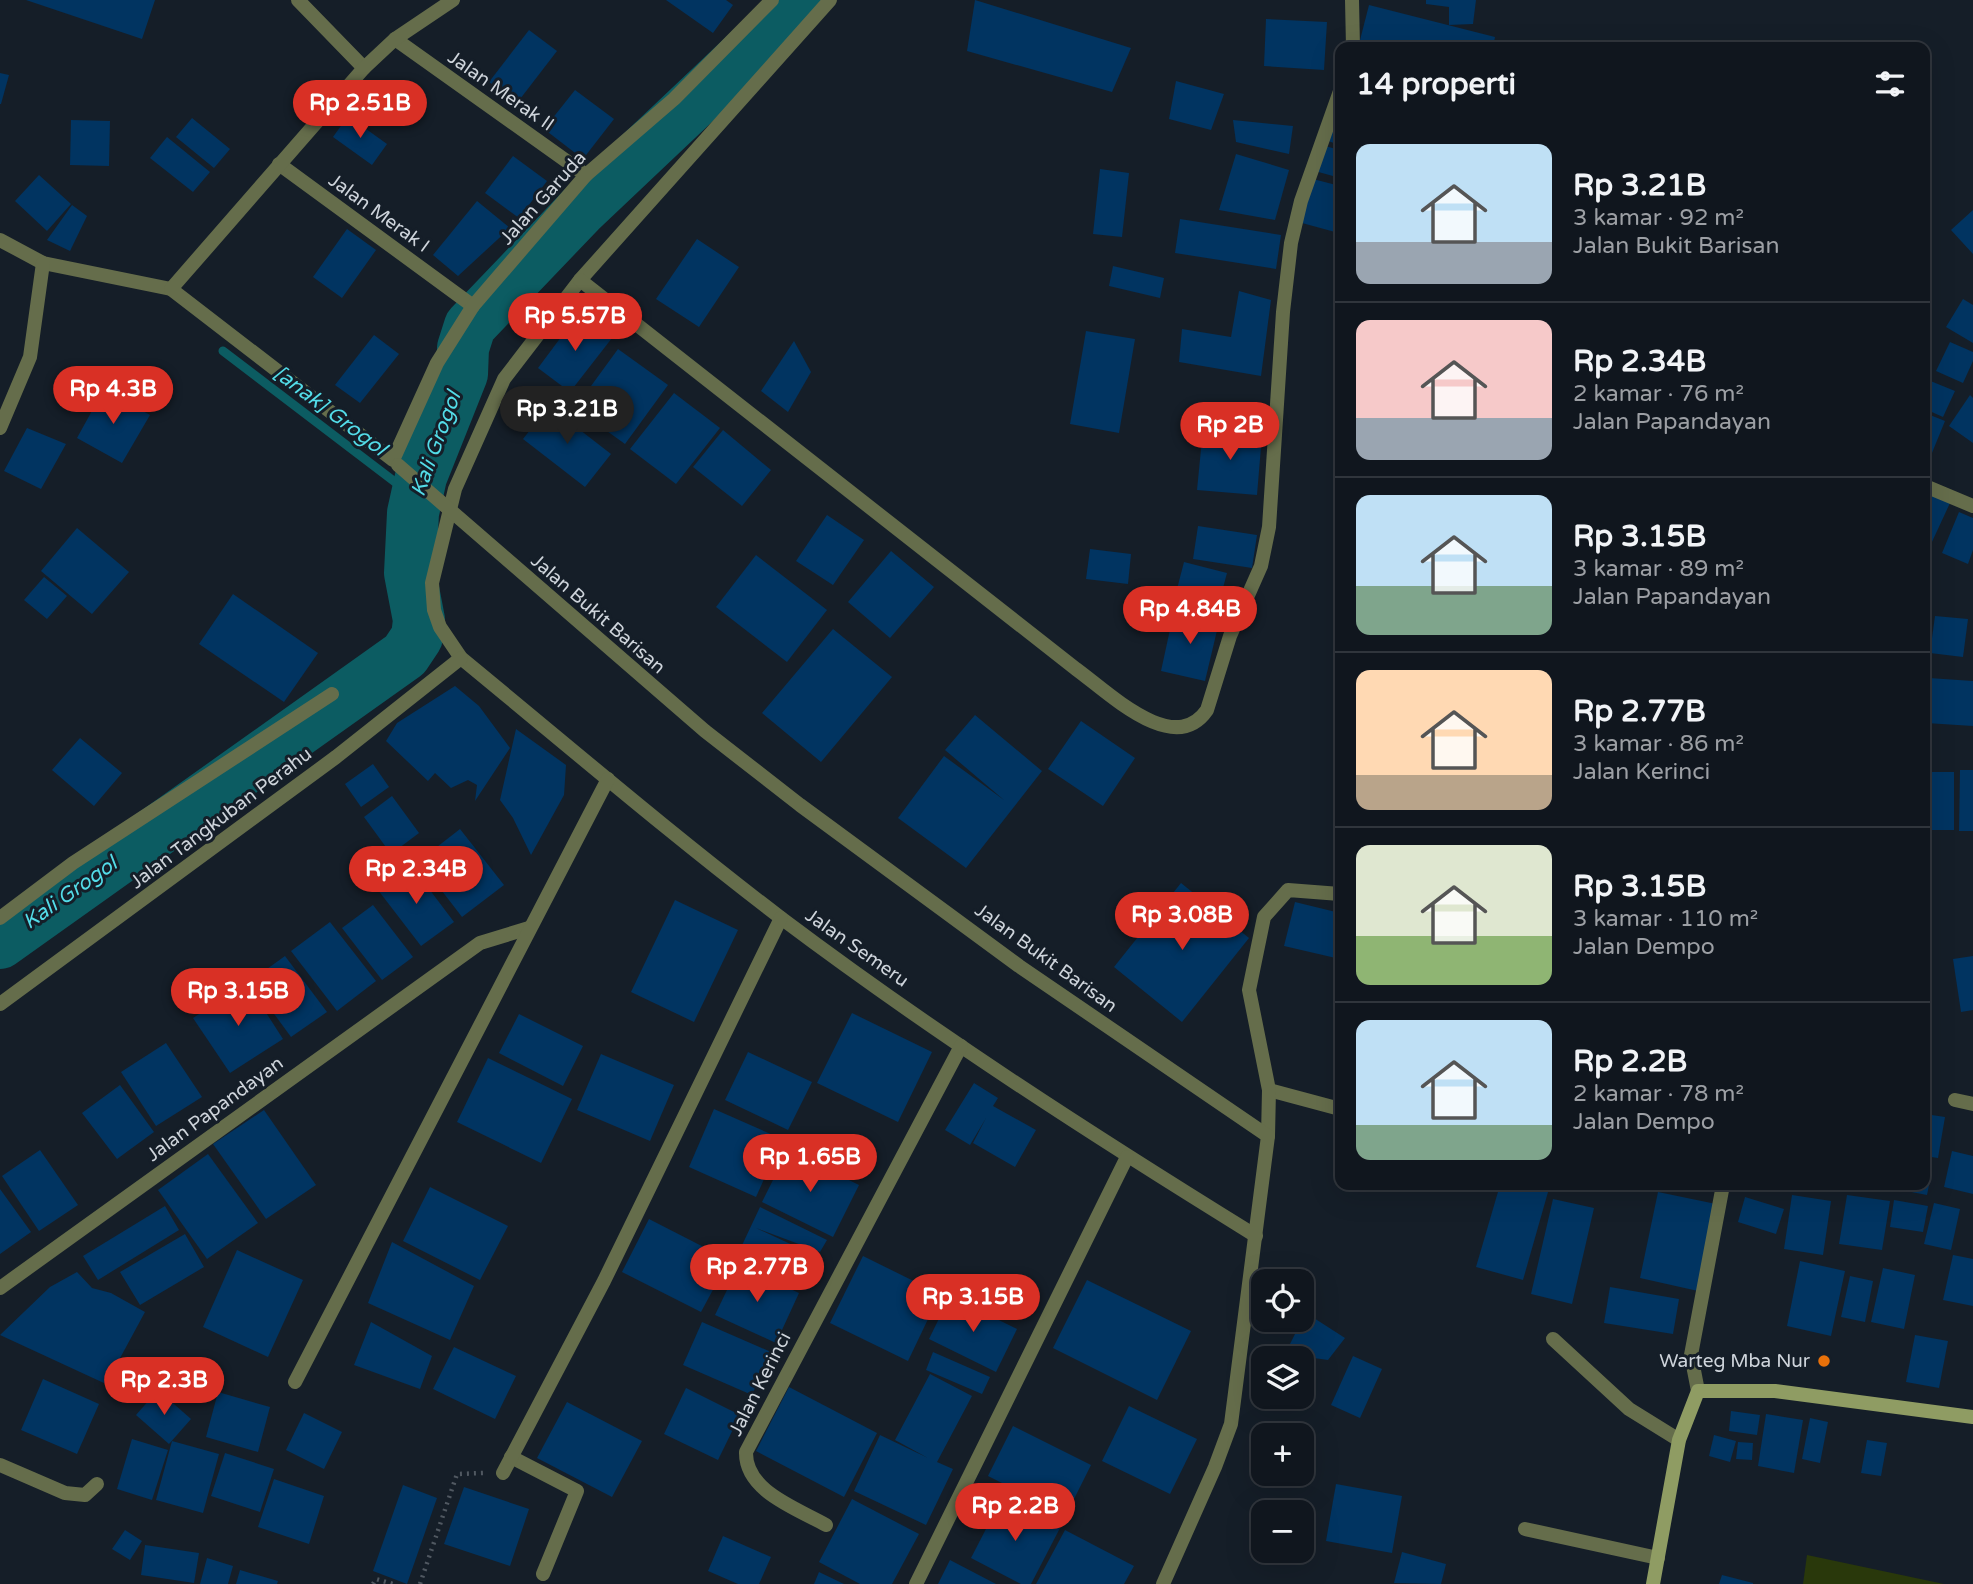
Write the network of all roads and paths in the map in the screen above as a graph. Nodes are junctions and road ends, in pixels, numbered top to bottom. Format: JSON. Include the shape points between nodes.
{"nodes":[{"id":1,"x":298,"y":0,"type":"edge"},
{"id":2,"x":453,"y":0,"type":"edge"},
{"id":3,"x":772,"y":0,"type":"edge"},
{"id":4,"x":830,"y":0,"type":"edge"},
{"id":5,"x":1352,"y":0,"type":"edge"},
{"id":6,"x":395,"y":39,"type":"junction"},
{"id":7,"x":1353,"y":42,"type":"edge"},
{"id":8,"x":364,"y":68,"type":"junction"},
{"id":9,"x":1335,"y":104,"type":"edge"},
{"id":10,"x":279,"y":164,"type":"junction"},
{"id":11,"x":586,"y":174,"type":"junction"},
{"id":12,"x":0,"y":240,"type":"edge"},
{"id":13,"x":43,"y":263,"type":"junction"},
{"id":14,"x":580,"y":279,"type":"junction"},
{"id":15,"x":171,"y":289,"type":"junction"},
{"id":16,"x":472,"y":306,"type":"junction"},
{"id":17,"x":0,"y":428,"type":"edge"},
{"id":18,"x":395,"y":463,"type":"junction"},
{"id":19,"x":1930,"y":488,"type":"edge"},
{"id":20,"x":1973,"y":506,"type":"edge"},
{"id":21,"x":448,"y":510,"type":"junction"},
{"id":22,"x":461,"y":658,"type":"junction"},
{"id":23,"x":332,"y":694,"type":"dead end"},
{"id":24,"x":608,"y":779,"type":"junction"},
{"id":25,"x":1335,"y":894,"type":"edge"},
{"id":26,"x":0,"y":918,"type":"edge"},
{"id":27,"x":781,"y":918,"type":"junction"},
{"id":28,"x":529,"y":928,"type":"junction"},
{"id":29,"x":0,"y":1004,"type":"edge"},
{"id":30,"x":961,"y":1046,"type":"junction"},
{"id":31,"x":1269,"y":1090,"type":"junction"},
{"id":32,"x":1955,"y":1100,"type":"dead end"},
{"id":33,"x":1973,"y":1104,"type":"edge"},
{"id":34,"x":1335,"y":1108,"type":"edge"},
{"id":35,"x":1268,"y":1136,"type":"junction"},
{"id":36,"x":1127,"y":1157,"type":"junction"},
{"id":37,"x":1722,"y":1190,"type":"edge"},
{"id":38,"x":1256,"y":1236,"type":"junction"},
{"id":39,"x":0,"y":1288,"type":"edge"},
{"id":40,"x":1553,"y":1339,"type":"dead end"},
{"id":41,"x":295,"y":1382,"type":"dead end"},
{"id":42,"x":1698,"y":1391,"type":"junction"},
{"id":43,"x":1973,"y":1417,"type":"edge"},
{"id":44,"x":1679,"y":1440,"type":"junction"},
{"id":45,"x":511,"y":1457,"type":"junction"},
{"id":46,"x":0,"y":1465,"type":"edge"},
{"id":47,"x":503,"y":1473,"type":"joint"},
{"id":48,"x":97,"y":1484,"type":"dead end"},
{"id":49,"x":826,"y":1525,"type":"dead end"},
{"id":50,"x":1525,"y":1529,"type":"dead end"},
{"id":51,"x":1658,"y":1558,"type":"junction"},
{"id":52,"x":542,"y":1574,"type":"dead end"},
{"id":53,"x":373,"y":1584,"type":"edge"},
{"id":54,"x":393,"y":1584,"type":"edge"},
{"id":55,"x":420,"y":1584,"type":"edge"},
{"id":56,"x":916,"y":1584,"type":"edge"},
{"id":57,"x":1163,"y":1584,"type":"edge"},
{"id":58,"x":1653,"y":1584,"type":"edge"}],
"edges":[{"from":1,"to":8,"type":"street"},
{"from":2,"to":6,"type":"street"},
{"from":3,"to":11,"type":"street","name":"Jalan Garuda","via":[[674,99]]},
{"from":4,"to":14,"type":"street"},
{"from":5,"to":7,"type":"street"},
{"from":6,"to":8,"type":"street"},
{"from":6,"to":11,"type":"street","name":"Jalan Merak II"},
{"from":8,"to":10,"type":"street"},
{"from":9,"to":14,"type":"street","via":[[1291,243],[1269,527],[1261,566],[1230,636],[1207,710],[1187,728],[1148,720],[1076,669]]},
{"from":10,"to":15,"type":"street"},
{"from":10,"to":16,"type":"street","name":"Jalan Merak I"},
{"from":11,"to":16,"type":"street","name":"Jalan Garuda"},
{"from":12,"to":13,"type":"street"},
{"from":13,"to":15,"type":"street"},
{"from":13,"to":17,"type":"street","via":[[30,357]]},
{"from":14,"to":21,"type":"street","via":[[504,379]]},
{"from":15,"to":18,"type":"street","name":"Jalan Bukit Barisan"},
{"from":16,"to":18,"type":"street","name":"Jalan Garuda","via":[[437,363]]},
{"from":18,"to":21,"type":"street","name":"Jalan Bukit Barisan"},
{"from":19,"to":20,"type":"street"},
{"from":21,"to":22,"type":"street","via":[[432,596],[440,626]]},
{"from":21,"to":35,"type":"street","name":"Jalan Bukit Barisan","via":[[705,731],[790,797],[1019,966]]},
{"from":22,"to":24,"type":"street","name":"Jalan Semeru"},
{"from":22,"to":29,"type":"street","name":"Jalan Tangkuban Perahu","via":[[336,757]]},
{"from":23,"to":26,"type":"street","via":[[73,863]]},
{"from":24,"to":27,"type":"street","name":"Jalan Semeru"},
{"from":24,"to":28,"type":"street"},
{"from":25,"to":31,"type":"street","via":[[1288,890],[1265,916],[1249,990]]},
{"from":27,"to":30,"type":"street","name":"Jalan Semeru"},
{"from":27,"to":45,"type":"street","via":[[604,1281]]},
{"from":28,"to":39,"type":"street","name":"Jalan Papandayan","via":[[480,943]]},
{"from":28,"to":41,"type":"street"},
{"from":30,"to":36,"type":"street","name":"Jalan Semeru"},
{"from":30,"to":49,"type":"street","name":"Jalan Kerinci","via":[[746,1451],[749,1473],[758,1485]]},
{"from":31,"to":34,"type":"street"},
{"from":31,"to":35,"type":"street"},
{"from":32,"to":33,"type":"street"},
{"from":35,"to":38,"type":"street"},
{"from":36,"to":38,"type":"street","name":"Jalan Semeru"},
{"from":36,"to":56,"type":"street"},
{"from":37,"to":42,"type":"street","via":[[1691,1355]]},
{"from":38,"to":57,"type":"street","via":[[1231,1424]]},
{"from":40,"to":44,"type":"street","via":[[1629,1409]]},
{"from":42,"to":43,"type":"main road","via":[[1775,1391]]},
{"from":42,"to":44,"type":"main road"},
{"from":44,"to":51,"type":"main road"},
{"from":45,"to":47,"type":"street"},
{"from":45,"to":52,"type":"street","via":[[577,1491]]},
{"from":46,"to":48,"type":"street","via":[[65,1493],[85,1495]]},
{"from":47,"to":55,"type":"path","via":[[457,1474]]},
{"from":50,"to":51,"type":"street"},
{"from":51,"to":58,"type":"main road"},
{"from":53,"to":54,"type":"path","via":[[376,1579]]}]}
